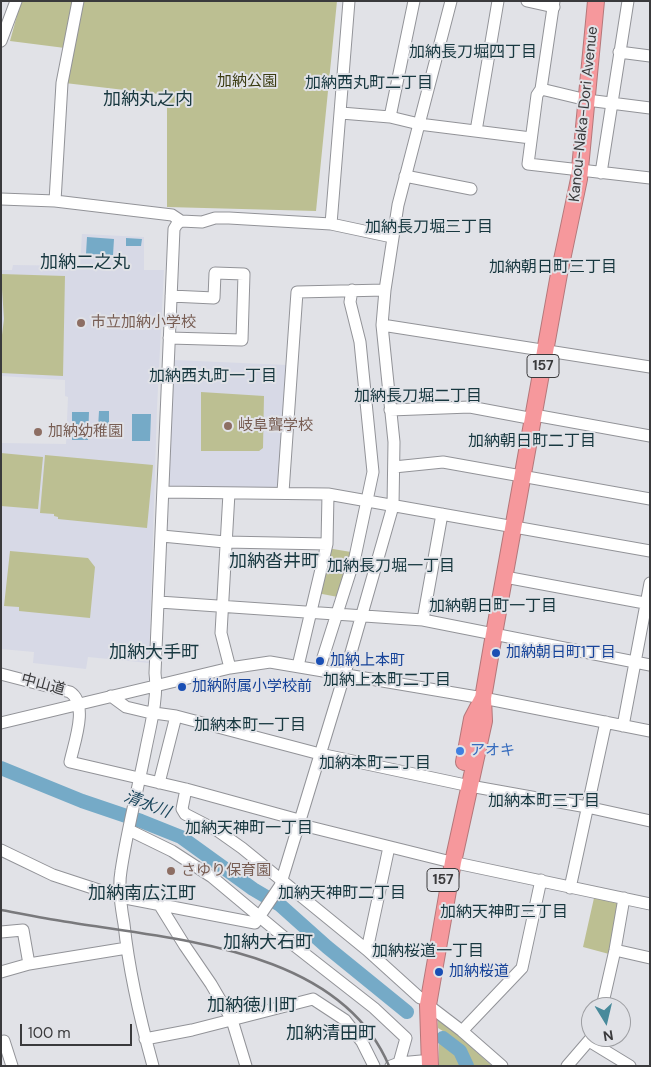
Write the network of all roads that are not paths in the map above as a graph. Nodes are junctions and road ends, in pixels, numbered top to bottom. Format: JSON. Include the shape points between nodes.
{"nodes":[{"id":1,"x":16,"y":1,"type":"edge"},
{"id":2,"x":78,"y":1,"type":"edge"},
{"id":3,"x":349,"y":1,"type":"edge"},
{"id":4,"x":414,"y":1,"type":"edge"},
{"id":5,"x":451,"y":1,"type":"edge"},
{"id":6,"x":498,"y":1,"type":"edge"},
{"id":7,"x":527,"y":1,"type":"edge"},
{"id":8,"x":596,"y":1,"type":"edge"},
{"id":9,"x":628,"y":1,"type":"edge"},
{"id":10,"x":554,"y":4,"type":"edge"},
{"id":11,"x":1,"y":41,"type":"edge"},
{"id":12,"x":619,"y":52,"type":"junction"},
{"id":13,"x":650,"y":56,"type":"edge"},
{"id":14,"x":541,"y":89,"type":"junction"},
{"id":15,"x":587,"y":100,"type":"junction"},
{"id":16,"x":610,"y":104,"type":"junction"},
{"id":17,"x":650,"y":108,"type":"edge"},
{"id":18,"x":341,"y":113,"type":"junction"},
{"id":19,"x":390,"y":117,"type":"junction"},
{"id":20,"x":419,"y":124,"type":"junction"},
{"id":21,"x":476,"y":131,"type":"junction"},
{"id":22,"x":531,"y":138,"type":"junction"},
{"id":23,"x":580,"y":170,"type":"junction"},
{"id":24,"x":601,"y":173,"type":"junction"},
{"id":25,"x":405,"y":176,"type":"junction"},
{"id":26,"x":650,"y":178,"type":"edge"},
{"id":27,"x":471,"y":189,"type":"dead end"},
{"id":28,"x":1,"y":199,"type":"edge"},
{"id":29,"x":55,"y":201,"type":"junction"},
{"id":30,"x":182,"y":221,"type":"junction"},
{"id":31,"x":331,"y":224,"type":"junction"},
{"id":32,"x":392,"y":237,"type":"junction"},
{"id":33,"x":352,"y":290,"type":"junction"},
{"id":34,"x":385,"y":290,"type":"junction"},
{"id":35,"x":171,"y":296,"type":"junction"},
{"id":36,"x":382,"y":325,"type":"junction"},
{"id":37,"x":170,"y":338,"type":"junction"},
{"id":38,"x":546,"y":350,"type":"junction"},
{"id":39,"x":650,"y":368,"type":"edge"},
{"id":40,"x":390,"y":410,"type":"junction"},
{"id":41,"x":534,"y":417,"type":"junction"},
{"id":42,"x":650,"y":436,"type":"edge"},
{"id":43,"x":394,"y":467,"type":"junction"},
{"id":44,"x":523,"y":476,"type":"junction"},
{"id":45,"x":163,"y":492,"type":"junction"},
{"id":46,"x":283,"y":492,"type":"junction"},
{"id":47,"x":229,"y":494,"type":"junction"},
{"id":48,"x":328,"y":494,"type":"junction"},
{"id":49,"x":650,"y":499,"type":"edge"},
{"id":50,"x":368,"y":501,"type":"junction"},
{"id":51,"x":393,"y":506,"type":"junction"},
{"id":52,"x":442,"y":514,"type":"junction"},
{"id":53,"x":514,"y":528,"type":"junction"},
{"id":54,"x":162,"y":536,"type":"junction"},
{"id":55,"x":225,"y":542,"type":"junction"},
{"id":56,"x":326,"y":544,"type":"junction"},
{"id":57,"x":650,"y":551,"type":"edge"},
{"id":58,"x":505,"y":577,"type":"junction"},
{"id":59,"x":650,"y":584,"type":"edge"},
{"id":60,"x":159,"y":602,"type":"junction"},
{"id":61,"x":648,"y":604,"type":"edge"},
{"id":62,"x":223,"y":605,"type":"junction"},
{"id":63,"x":310,"y":611,"type":"junction"},
{"id":64,"x":338,"y":614,"type":"junction"},
{"id":65,"x":362,"y":616,"type":"junction"},
{"id":66,"x":422,"y":620,"type":"junction"},
{"id":67,"x":494,"y":634,"type":"junction"},
{"id":68,"x":635,"y":662,"type":"junction"},
{"id":69,"x":650,"y":664,"type":"edge"},
{"id":70,"x":298,"y":666,"type":"junction"},
{"id":71,"x":230,"y":668,"type":"junction"},
{"id":72,"x":319,"y":670,"type":"junction"},
{"id":73,"x":1,"y":674,"type":"edge"},
{"id":74,"x":344,"y":674,"type":"junction"},
{"id":75,"x":156,"y":685,"type":"junction"},
{"id":76,"x":111,"y":696,"type":"junction"},
{"id":77,"x":483,"y":698,"type":"junction"},
{"id":78,"x":80,"y":704,"type":"junction"},
{"id":79,"x":154,"y":713,"type":"junction"},
{"id":80,"x":176,"y":716,"type":"junction"},
{"id":81,"x":606,"y":722,"type":"junction"},
{"id":82,"x":1,"y":723,"type":"edge"},
{"id":83,"x":623,"y":726,"type":"junction"},
{"id":84,"x":650,"y":731,"type":"edge"},
{"id":85,"x":320,"y":754,"type":"junction"},
{"id":86,"x":140,"y":779,"type":"junction"},
{"id":87,"x":159,"y":783,"type":"junction"},
{"id":88,"x":465,"y":785,"type":"junction"},
{"id":89,"x":186,"y":789,"type":"junction"},
{"id":90,"x":587,"y":807,"type":"junction"},
{"id":91,"x":650,"y":821,"type":"edge"},
{"id":92,"x":299,"y":822,"type":"junction"},
{"id":93,"x":130,"y":827,"type":"junction"},
{"id":94,"x":389,"y":847,"type":"junction"},
{"id":95,"x":1,"y":850,"type":"edge"},
{"id":96,"x":450,"y":862,"type":"junction"},
{"id":97,"x":541,"y":880,"type":"junction"},
{"id":98,"x":281,"y":881,"type":"junction"},
{"id":99,"x":570,"y":888,"type":"junction"},
{"id":100,"x":120,"y":897,"type":"junction"},
{"id":101,"x":624,"y":898,"type":"junction"},
{"id":102,"x":159,"y":904,"type":"junction"},
{"id":103,"x":650,"y":904,"type":"edge"},
{"id":104,"x":260,"y":917,"type":"junction"},
{"id":105,"x":1,"y":932,"type":"edge"},
{"id":106,"x":127,"y":948,"type":"junction"},
{"id":107,"x":367,"y":950,"type":"junction"},
{"id":108,"x":615,"y":950,"type":"junction"},
{"id":109,"x":650,"y":958,"type":"edge"},
{"id":110,"x":29,"y":964,"type":"junction"},
{"id":111,"x":1,"y":972,"type":"edge"},
{"id":112,"x":604,"y":997,"type":"edge"},
{"id":113,"x":424,"y":1001,"type":"junction"},
{"id":114,"x":232,"y":1020,"type":"junction"},
{"id":115,"x":462,"y":1031,"type":"junction"},
{"id":116,"x":145,"y":1039,"type":"junction"},
{"id":117,"x":4,"y":1041,"type":"dead end"},
{"id":118,"x":583,"y":1047,"type":"edge"},
{"id":119,"x":602,"y":1047,"type":"edge"},
{"id":120,"x":395,"y":1064,"type":"edge"},
{"id":121,"x":424,"y":1064,"type":"edge"},
{"id":122,"x":12,"y":1066,"type":"edge"},
{"id":123,"x":153,"y":1066,"type":"edge"},
{"id":124,"x":246,"y":1066,"type":"edge"},
{"id":125,"x":374,"y":1066,"type":"edge"},
{"id":126,"x":502,"y":1066,"type":"edge"},
{"id":127,"x":567,"y":1066,"type":"edge"},
{"id":128,"x":630,"y":1066,"type":"edge"}],
"edges":[{"from":1,"to":11,"type":"street"},
{"from":2,"to":29,"type":"street","via":[[62,83]]},
{"from":3,"to":18,"type":"street"},
{"from":4,"to":19,"type":"street"},
{"from":5,"to":20,"type":"street"},
{"from":6,"to":21,"type":"street"},
{"from":7,"to":10,"type":"street"},
{"from":8,"to":15,"type":"highway","name":"Kanou-Naka-Dori Avenue","number":"157"},
{"from":9,"to":12,"type":"street"},
{"from":10,"to":14,"type":"street"},
{"from":12,"to":13,"type":"street"},
{"from":12,"to":16,"type":"street"},
{"from":14,"to":15,"type":"street"},
{"from":14,"to":22,"type":"street","via":[[537,95]]},
{"from":15,"to":16,"type":"street"},
{"from":15,"to":23,"type":"highway","name":"Kanou-Naka-Dori Avenue","number":"157"},
{"from":16,"to":17,"type":"street"},
{"from":16,"to":24,"type":"street"},
{"from":18,"to":19,"type":"street"},
{"from":18,"to":31,"type":"street"},
{"from":19,"to":20,"type":"street"},
{"from":20,"to":21,"type":"street"},
{"from":20,"to":25,"type":"street"},
{"from":21,"to":22,"type":"street"},
{"from":22,"to":23,"type":"street","via":[[528,164]]},
{"from":23,"to":24,"type":"street"},
{"from":23,"to":38,"type":"highway","name":"Kanou-Naka-Dori Avenue","number":"157"},
{"from":24,"to":26,"type":"street"},
{"from":25,"to":27,"type":"street"},
{"from":25,"to":32,"type":"street"},
{"from":28,"to":29,"type":"street"},
{"from":29,"to":30,"type":"street","via":[[172,215]]},
{"from":30,"to":31,"type":"street","via":[[229,218]]},
{"from":30,"to":35,"type":"street","via":[[174,229]]},
{"from":31,"to":32,"type":"street"},
{"from":32,"to":34,"type":"street"},
{"from":33,"to":34,"type":"street"},
{"from":33,"to":46,"type":"street","via":[[297,292]]},
{"from":33,"to":50,"type":"street","via":[[350,302],[360,342],[373,472]]},
{"from":34,"to":36,"type":"street"},
{"from":35,"to":37,"type":"street"},
{"from":35,"to":37,"type":"street","via":[[214,298],[215,273],[244,274],[242,340]]},
{"from":36,"to":38,"type":"street"},
{"from":36,"to":40,"type":"street"},
{"from":37,"to":45,"type":"street"},
{"from":38,"to":39,"type":"street"},
{"from":38,"to":41,"type":"highway","name":"Kanou-Naka-Dori Avenue","number":"157"},
{"from":40,"to":41,"type":"street","via":[[470,407]]},
{"from":40,"to":43,"type":"street"},
{"from":41,"to":42,"type":"street"},
{"from":41,"to":44,"type":"highway","name":"Kanou-Naka-Dori Avenue","number":"157"},
{"from":43,"to":44,"type":"street","via":[[443,462]]},
{"from":43,"to":51,"type":"street"},
{"from":44,"to":49,"type":"street"},
{"from":44,"to":53,"type":"highway","name":"Kanou-Naka-Dori Avenue","number":"157"},
{"from":45,"to":47,"type":"street"},
{"from":45,"to":54,"type":"street"},
{"from":46,"to":47,"type":"street"},
{"from":46,"to":48,"type":"street"},
{"from":47,"to":55,"type":"street"},
{"from":48,"to":50,"type":"street"},
{"from":48,"to":56,"type":"street"},
{"from":50,"to":51,"type":"street"},
{"from":50,"to":64,"type":"street"},
{"from":51,"to":52,"type":"street"},
{"from":51,"to":65,"type":"street"},
{"from":52,"to":53,"type":"street"},
{"from":52,"to":66,"type":"street"},
{"from":53,"to":57,"type":"street"},
{"from":53,"to":58,"type":"highway","name":"Kanou-Naka-Dori Avenue","number":"157"},
{"from":54,"to":55,"type":"street"},
{"from":54,"to":60,"type":"street"},
{"from":55,"to":56,"type":"street"},
{"from":55,"to":62,"type":"street"},
{"from":56,"to":63,"type":"street"},
{"from":58,"to":61,"type":"street"},
{"from":58,"to":67,"type":"highway","name":"Kanou-Naka-Dori Avenue","number":"157"},
{"from":59,"to":61,"type":"street"},
{"from":60,"to":62,"type":"street"},
{"from":60,"to":75,"type":"street"},
{"from":61,"to":68,"type":"street"},
{"from":62,"to":63,"type":"street"},
{"from":62,"to":71,"type":"street","via":[[221,633]]},
{"from":63,"to":64,"type":"street"},
{"from":63,"to":70,"type":"street"},
{"from":64,"to":65,"type":"street"},
{"from":64,"to":72,"type":"street"},
{"from":65,"to":66,"type":"street"},
{"from":65,"to":74,"type":"street"},
{"from":66,"to":67,"type":"street"},
{"from":67,"to":68,"type":"street"},
{"from":67,"to":77,"type":"highway","name":"Kanou-Naka-Dori Avenue","number":"157"},
{"from":68,"to":69,"type":"street"},
{"from":68,"to":83,"type":"street"},
{"from":70,"to":71,"type":"street","via":[[270,662]]},
{"from":70,"to":72,"type":"street"},
{"from":71,"to":75,"type":"street"},
{"from":72,"to":74,"type":"street"},
{"from":73,"to":78,"type":"street","name":"中山道","via":[[70,692]]},
{"from":74,"to":77,"type":"street"},
{"from":74,"to":85,"type":"street"},
{"from":75,"to":76,"type":"street"},
{"from":75,"to":79,"type":"street"},
{"from":76,"to":78,"type":"street"},
{"from":76,"to":79,"type":"street","via":[[126,707]]},
{"from":77,"to":81,"type":"street"},
{"from":77,"to":88,"type":"highway","name":"Kanou-Naka-Dori Avenue","number":"157","via":[[472,718]]},
{"from":78,"to":82,"type":"street"},
{"from":78,"to":86,"type":"street","via":[[70,762]]},
{"from":79,"to":80,"type":"street"},
{"from":79,"to":86,"type":"street"},
{"from":80,"to":85,"type":"street"},
{"from":80,"to":87,"type":"street"},
{"from":81,"to":83,"type":"street"},
{"from":81,"to":90,"type":"street"},
{"from":83,"to":84,"type":"street"},
{"from":85,"to":88,"type":"street"},
{"from":85,"to":92,"type":"street"},
{"from":86,"to":87,"type":"street"},
{"from":86,"to":93,"type":"street"},
{"from":87,"to":89,"type":"street"},
{"from":88,"to":90,"type":"street"},
{"from":88,"to":96,"type":"highway","name":"Kanou-Naka-Dori Avenue","number":"157"},
{"from":89,"to":92,"type":"street"},
{"from":89,"to":98,"type":"street","via":[[182,809],[185,814],[242,848]]},
{"from":90,"to":91,"type":"street"},
{"from":90,"to":99,"type":"street"},
{"from":92,"to":94,"type":"street"},
{"from":92,"to":98,"type":"street"},
{"from":93,"to":100,"type":"street","via":[[120,873]]},
{"from":93,"to":104,"type":"street","via":[[212,877]]},
{"from":94,"to":96,"type":"street"},
{"from":94,"to":107,"type":"street"},
{"from":95,"to":100,"type":"street","via":[[53,875]]},
{"from":96,"to":97,"type":"street"},
{"from":96,"to":113,"type":"highway","name":"Kanou-Naka-Dori Avenue","number":"157"},
{"from":97,"to":99,"type":"street"},
{"from":97,"to":115,"type":"street","via":[[522,968]]},
{"from":98,"to":104,"type":"street"},
{"from":98,"to":107,"type":"street"},
{"from":99,"to":101,"type":"street"},
{"from":100,"to":102,"type":"street"},
{"from":100,"to":106,"type":"street"},
{"from":101,"to":103,"type":"street"},
{"from":101,"to":108,"type":"street"},
{"from":102,"to":104,"type":"street","via":[[255,923]]},
{"from":102,"to":114,"type":"street"},
{"from":104,"to":120,"type":"street","via":[[404,1035],[406,1038]]},
{"from":105,"to":110,"type":"street","via":[[23,930]]},
{"from":106,"to":110,"type":"street"},
{"from":106,"to":116,"type":"street"},
{"from":107,"to":113,"type":"street"},
{"from":108,"to":109,"type":"street"},
{"from":108,"to":112,"type":"street"},
{"from":110,"to":111,"type":"street"},
{"from":113,"to":115,"type":"street"},
{"from":113,"to":121,"type":"highway","name":"Kanou-Naka-Dori Avenue","number":"157"},
{"from":114,"to":116,"type":"street"},
{"from":114,"to":124,"type":"street"},
{"from":114,"to":125,"type":"street","via":[[313,999],[345,1020],[362,1042]]},
{"from":115,"to":126,"type":"street"},
{"from":116,"to":123,"type":"street"},
{"from":117,"to":122,"type":"street"},
{"from":118,"to":127,"type":"street"},
{"from":119,"to":128,"type":"street"},
{"from":120,"to":121,"type":"street"}]}
